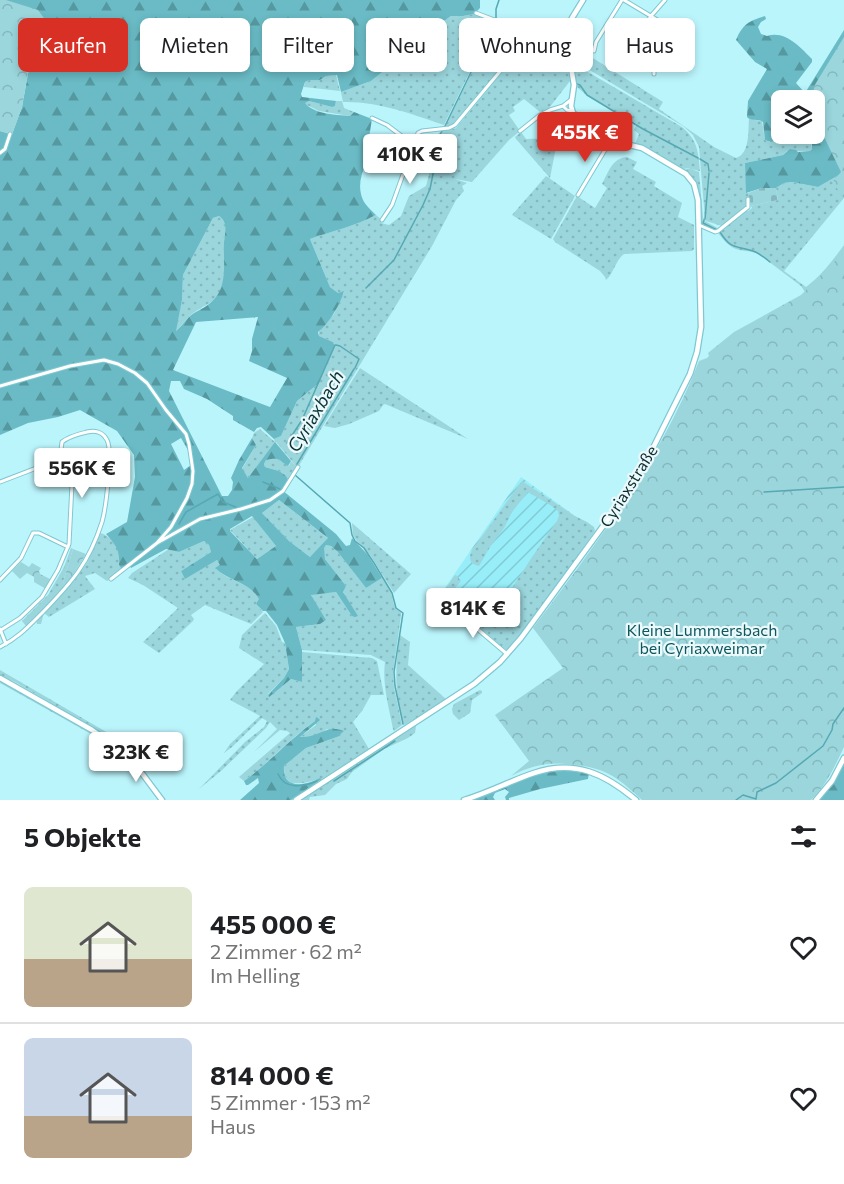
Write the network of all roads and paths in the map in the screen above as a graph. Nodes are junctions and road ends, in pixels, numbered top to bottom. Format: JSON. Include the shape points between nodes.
{"nodes":[{"id":1,"x":583,"y":0,"type":"edge"},
{"id":2,"x":623,"y":0,"type":"edge"},
{"id":3,"x":665,"y":0,"type":"edge"},
{"id":4,"x":476,"y":13,"type":"dead end"},
{"id":5,"x":651,"y":16,"type":"junction"},
{"id":6,"x":489,"y":18,"type":"edge"},
{"id":7,"x":572,"y":18,"type":"edge"},
{"id":8,"x":654,"y":18,"type":"edge"},
{"id":9,"x":594,"y":51,"type":"dead end"},
{"id":10,"x":500,"y":72,"type":"edge"},
{"id":11,"x":572,"y":72,"type":"edge"},
{"id":12,"x":572,"y":99,"type":"junction"},
{"id":13,"x":562,"y":106,"type":"junction"},
{"id":14,"x":572,"y":111,"type":"junction"},
{"id":15,"x":372,"y":118,"type":"dead end"},
{"id":16,"x":520,"y":131,"type":"dead end"},
{"id":17,"x":10,"y":134,"type":"dead end"},
{"id":18,"x":400,"y":136,"type":"junction"},
{"id":19,"x":386,"y":140,"type":"dead end"},
{"id":20,"x":416,"y":140,"type":"junction"},
{"id":21,"x":611,"y":140,"type":"junction"},
{"id":22,"x":0,"y":153,"type":"edge"},
{"id":23,"x":578,"y":195,"type":"dead end"},
{"id":24,"x":748,"y":199,"type":"dead end"},
{"id":25,"x":382,"y":220,"type":"dead end"},
{"id":26,"x":699,"y":225,"type":"junction"},
{"id":27,"x":0,"y":386,"type":"edge"},
{"id":28,"x":60,"y":458,"type":"junction"},
{"id":29,"x":298,"y":468,"type":"dead end"},
{"id":30,"x":0,"y":482,"type":"edge"},
{"id":31,"x":157,"y":543,"type":"junction"},
{"id":32,"x":68,"y":547,"type":"junction"},
{"id":33,"x":111,"y":579,"type":"dead end"},
{"id":34,"x":0,"y":580,"type":"edge"},
{"id":35,"x":468,"y":614,"type":"dead end"},
{"id":36,"x":0,"y":630,"type":"edge"},
{"id":37,"x":6,"y":644,"type":"junction"},
{"id":38,"x":0,"y":647,"type":"edge"},
{"id":39,"x":508,"y":654,"type":"junction"},
{"id":40,"x":0,"y":678,"type":"edge"},
{"id":41,"x":844,"y":758,"type":"edge"},
{"id":42,"x":162,"y":800,"type":"edge"},
{"id":43,"x":296,"y":800,"type":"edge"},
{"id":44,"x":464,"y":800,"type":"edge"},
{"id":45,"x":636,"y":800,"type":"edge"},
{"id":46,"x":816,"y":800,"type":"edge"}],
"edges":[{"from":1,"to":7,"type":"street"},
{"from":2,"to":5,"type":"street"},
{"from":2,"to":9,"type":"street"},
{"from":3,"to":5,"type":"street"},
{"from":4,"to":6,"type":"street"},
{"from":5,"to":8,"type":"street"},
{"from":10,"to":20,"type":"street","via":[[456,124],[420,132]]},
{"from":11,"to":12,"type":"street"},
{"from":12,"to":13,"type":"street"},
{"from":12,"to":14,"type":"street"},
{"from":13,"to":14,"type":"street","name":"Cyriaxstraße"},
{"from":13,"to":16,"type":"street","via":[[540,115]]},
{"from":14,"to":21,"type":"street","name":"Cyriaxstraße"},
{"from":15,"to":18,"type":"street"},
{"from":17,"to":22,"type":"street"},
{"from":18,"to":19,"type":"street"},
{"from":18,"to":20,"type":"street"},
{"from":20,"to":25,"type":"street","via":[[392,205]]},
{"from":21,"to":23,"type":"street"},
{"from":21,"to":26,"type":"street","name":"Cyriaxstraße","via":[[647,151],[689,178],[697,195]]},
{"from":24,"to":26,"type":"street","via":[[748,207],[718,231]]},
{"from":26,"to":39,"type":"street","name":"Cyriaxstraße","via":[[701,327],[690,374],[620,503]]},
{"from":27,"to":31,"type":"street","via":[[104,360],[135,373],[147,384],[186,434],[193,471],[187,498]]},
{"from":28,"to":30,"type":"street"},
{"from":28,"to":32,"type":"street","via":[[68,467],[72,484]]},
{"from":28,"to":37,"type":"street","via":[[66,439],[92,431],[106,439],[109,459],[102,520],[89,555],[72,581],[22,634]]},
{"from":29,"to":31,"type":"street","via":[[283,491],[270,501],[200,519]]},
{"from":31,"to":33,"type":"street"},
{"from":32,"to":34,"type":"street","via":[[33,533],[19,562]]},
{"from":32,"to":36,"type":"street","via":[[42,597]]},
{"from":35,"to":39,"type":"street","via":[[466,619]]},
{"from":36,"to":37,"type":"street"},
{"from":37,"to":38,"type":"street"},
{"from":39,"to":43,"type":"street","name":"Cyriaxstraße","via":[[474,684]]},
{"from":40,"to":42,"type":"street","via":[[121,750]]},
{"from":41,"to":46,"type":"street"},
{"from":44,"to":45,"type":"street","via":[[533,773],[565,768],[606,778]]}]}
